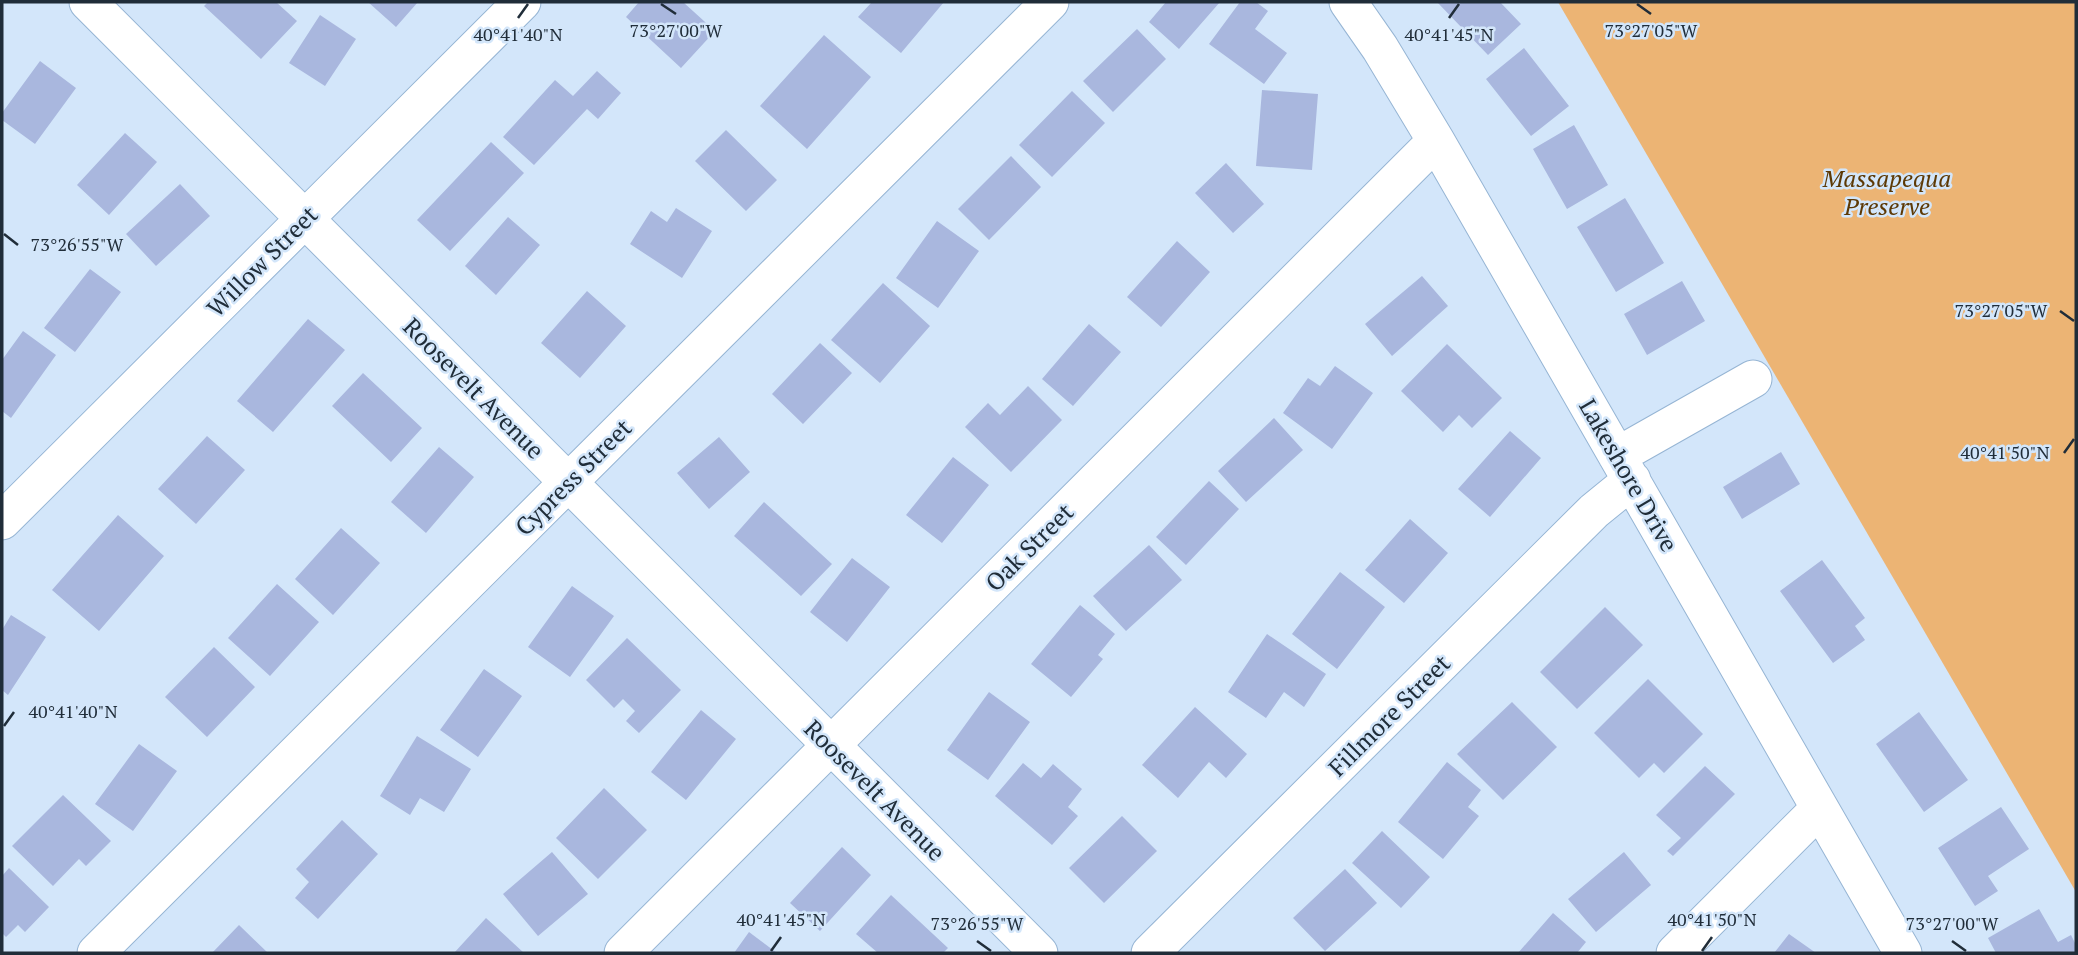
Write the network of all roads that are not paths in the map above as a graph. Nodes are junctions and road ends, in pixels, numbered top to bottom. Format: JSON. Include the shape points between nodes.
{"nodes":[{"id":1,"x":88,"y":2,"type":"edge"},
{"id":2,"x":522,"y":2,"type":"edge"},
{"id":3,"x":1050,"y":2,"type":"edge"},
{"id":4,"x":1348,"y":2,"type":"edge"},
{"id":5,"x":1436,"y":141,"type":"junction"},
{"id":6,"x":304,"y":218,"type":"junction"},
{"id":7,"x":1753,"y":379,"type":"dead end"},
{"id":8,"x":1625,"y":468,"type":"junction"},
{"id":9,"x":568,"y":482,"type":"junction"},
{"id":10,"x":2,"y":520,"type":"edge"},
{"id":11,"x":831,"y":746,"type":"junction"},
{"id":12,"x":1819,"y":809,"type":"junction"},
{"id":13,"x":96,"y":953,"type":"edge"},
{"id":14,"x":623,"y":953,"type":"edge"},
{"id":15,"x":1039,"y":953,"type":"edge"},
{"id":16,"x":1150,"y":953,"type":"edge"},
{"id":17,"x":1675,"y":953,"type":"edge"},
{"id":18,"x":1903,"y":953,"type":"edge"}],
"edges":[{"from":1,"to":6,"type":"street","name":"Roosevelt Avenue"},
{"from":2,"to":6,"type":"street","name":"Willow Street"},
{"from":3,"to":9,"type":"street","name":"Cypress Street"},
{"from":4,"to":5,"type":"street","name":"Lakeshore Drive"},
{"from":5,"to":8,"type":"street","name":"Lakeshore Drive"},
{"from":5,"to":11,"type":"street","name":"Oak Street"},
{"from":6,"to":9,"type":"street","name":"Roosevelt Avenue"},
{"from":6,"to":10,"type":"street","name":"Willow Street"},
{"from":7,"to":8,"type":"street","name":"Fillmore Street"},
{"from":8,"to":12,"type":"street","name":"Lakeshore Drive"},
{"from":8,"to":16,"type":"street","name":"Fillmore Street","via":[[1594,511]]},
{"from":9,"to":11,"type":"street","name":"Roosevelt Avenue"},
{"from":9,"to":13,"type":"street","name":"Cypress Street"},
{"from":11,"to":14,"type":"street","name":"Oak Street"},
{"from":11,"to":15,"type":"street","name":"Roosevelt Avenue"},
{"from":12,"to":17,"type":"street"},
{"from":12,"to":18,"type":"street","name":"Lakeshore Drive"}]}
